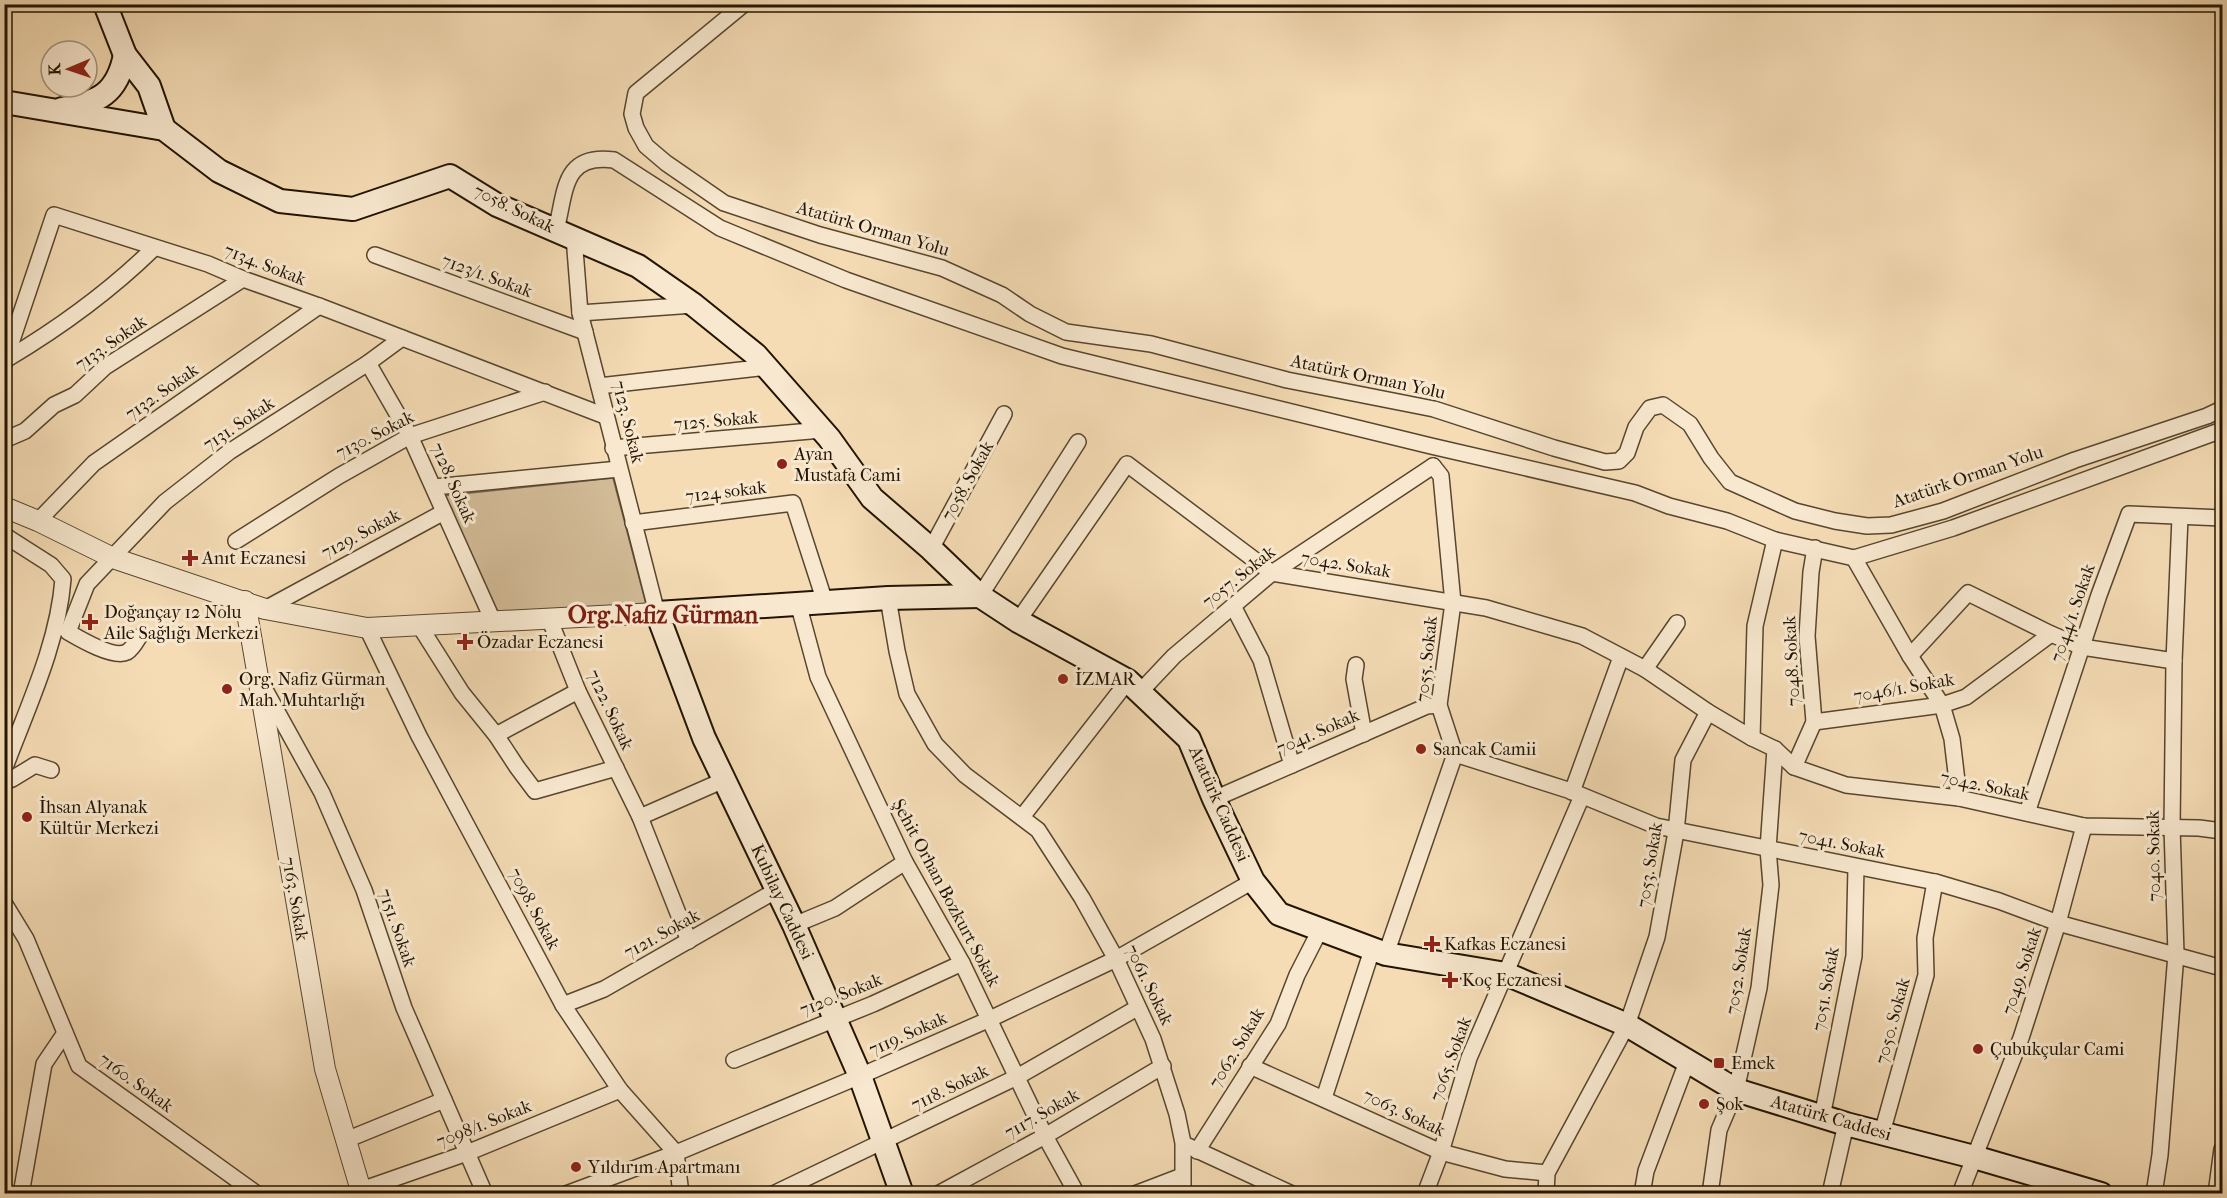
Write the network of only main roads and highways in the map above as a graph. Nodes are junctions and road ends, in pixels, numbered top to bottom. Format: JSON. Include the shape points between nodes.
{"nodes":[{"id":1,"x":105,"y":4,"type":"edge"},
{"id":2,"x":125,"y":55,"type":"junction"},
{"id":3,"x":149,"y":86,"type":"junction"},
{"id":4,"x":4,"y":102,"type":"edge"},
{"id":5,"x":50,"y":111,"type":"junction"},
{"id":6,"x":97,"y":119,"type":"junction"},
{"id":7,"x":164,"y":129,"type":"junction"},
{"id":8,"x":980,"y":596,"type":"junction"},
{"id":9,"x":2063,"y":1188,"type":"edge"},
{"id":10,"x":902,"y":1194,"type":"edge"},
{"id":11,"x":2101,"y":1194,"type":"edge"}],
"edges":[{"from":1,"to":2,"type":"main road"},
{"from":2,"to":3,"type":"main road"},
{"from":2,"to":5,"type":"main road","via":[[121,73],[100,97],[89,104]]},
{"from":3,"to":6,"type":"main road","via":[[140,111]]},
{"from":3,"to":7,"type":"main road"},
{"from":4,"to":5,"type":"main road","name":"7058. Sokak"},
{"from":5,"to":6,"type":"main road","name":"7058. Sokak"},
{"from":6,"to":7,"type":"main road","name":"7058. Sokak"},
{"from":7,"to":8,"type":"main road","name":"7058. Sokak","via":[[219,171],[280,201],[353,209],[450,176],[497,205],[638,266],[756,355],[822,430],[872,498]]},
{"from":8,"to":9,"type":"main road","name":"Atatürk Caddesi","via":[[1134,686],[1189,739],[1253,881],[1278,915],[1379,952],[1506,974],[1627,1025],[1736,1090],[1974,1157]]},
{"from":8,"to":10,"type":"main road","name":"Kubilay Caddesi","via":[[657,613],[704,738],[836,1018]]},
{"from":9,"to":11,"type":"main road","name":"Atatürk Caddesi"}]}
